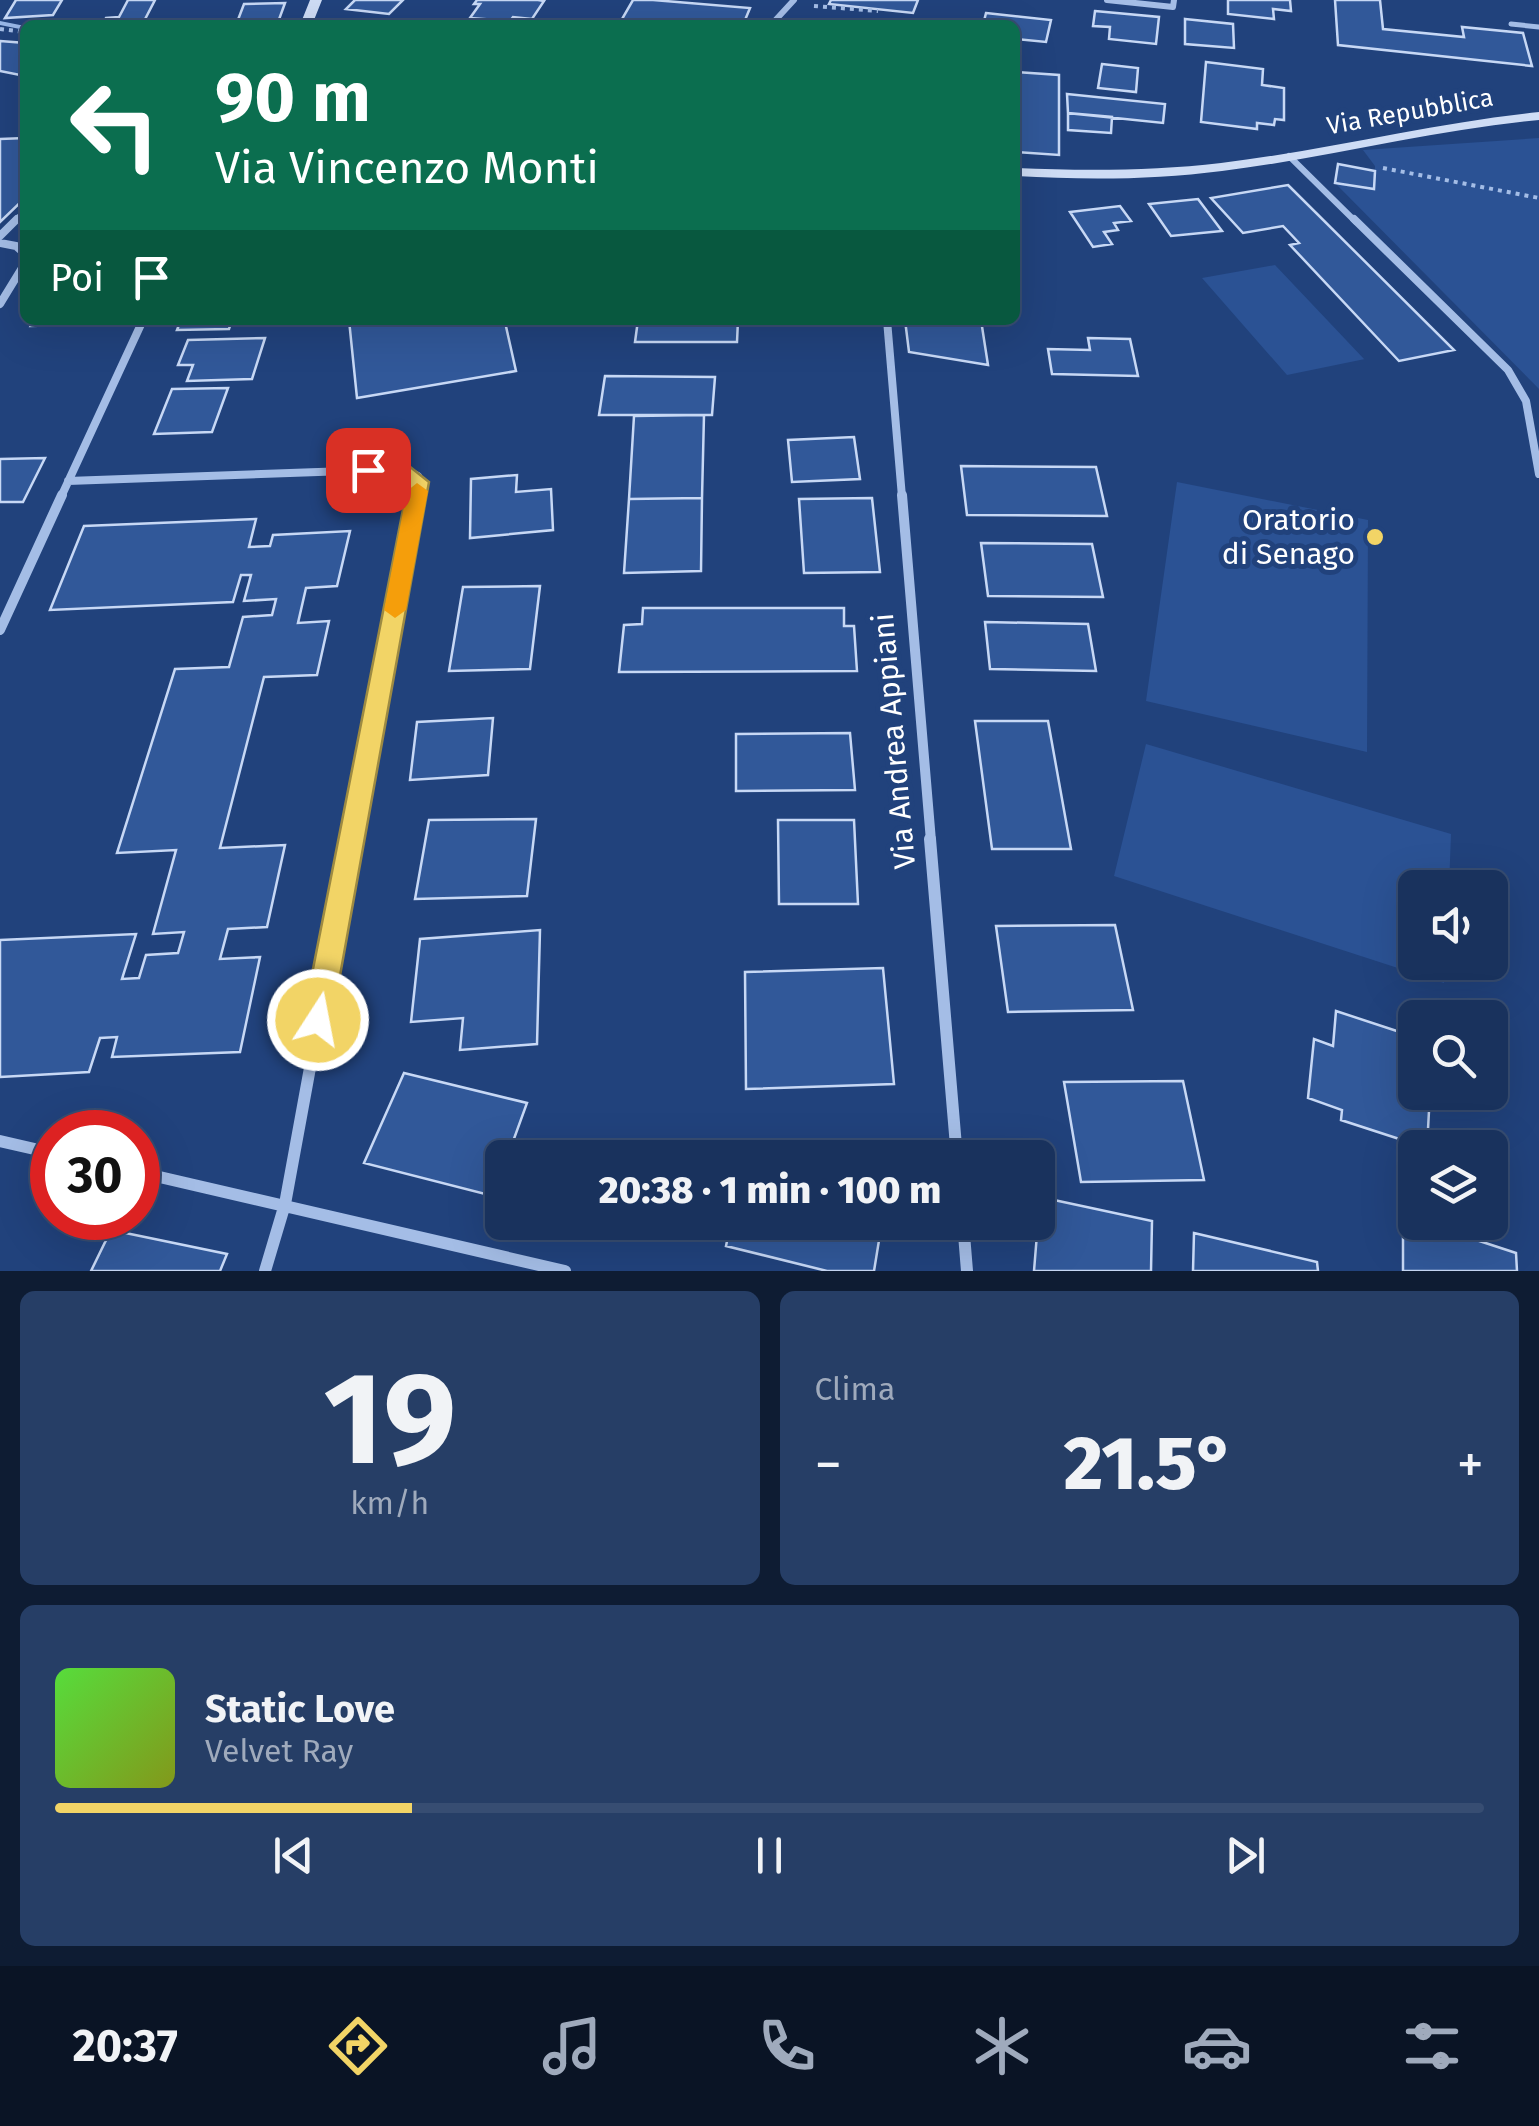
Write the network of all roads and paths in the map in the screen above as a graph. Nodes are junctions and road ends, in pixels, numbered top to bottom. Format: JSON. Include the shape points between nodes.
{"nodes":[{"id":1,"x":794,"y":0,"type":"edge"},
{"id":2,"x":1107,"y":0,"type":"edge"},
{"id":3,"x":1174,"y":0,"type":"edge"},
{"id":4,"x":788,"y":8,"type":"junction"},
{"id":5,"x":878,"y":11,"type":"dead end"},
{"id":6,"x":775,"y":20,"type":"edge"},
{"id":7,"x":1511,"y":24,"type":"dead end"},
{"id":8,"x":1539,"y":27,"type":"edge"},
{"id":9,"x":1539,"y":116,"type":"edge"},
{"id":10,"x":1331,"y":148,"type":"junction"},
{"id":11,"x":1289,"y":156,"type":"junction"},
{"id":12,"x":1020,"y":172,"type":"edge"},
{"id":13,"x":1539,"y":198,"type":"edge"},
{"id":14,"x":20,"y":217,"type":"edge"},
{"id":15,"x":0,"y":240,"type":"edge"},
{"id":16,"x":20,"y":270,"type":"edge"},
{"id":17,"x":0,"y":304,"type":"edge"},
{"id":18,"x":141,"y":325,"type":"edge"},
{"id":19,"x":887,"y":325,"type":"edge"},
{"id":20,"x":1539,"y":474,"type":"edge"},
{"id":21,"x":68,"y":481,"type":"junction"},
{"id":22,"x":0,"y":630,"type":"edge"},
{"id":23,"x":955,"y":1140,"type":"edge"},
{"id":24,"x":0,"y":1141,"type":"edge"},
{"id":25,"x":30,"y":1148,"type":"edge"},
{"id":26,"x":160,"y":1177,"type":"edge"},
{"id":27,"x":284,"y":1204,"type":"junction"},
{"id":28,"x":964,"y":1240,"type":"edge"},
{"id":29,"x":264,"y":1271,"type":"edge"},
{"id":30,"x":565,"y":1271,"type":"edge"},
{"id":31,"x":967,"y":1271,"type":"edge"}],
"edges":[{"from":1,"to":4,"type":"street"},
{"from":2,"to":3,"type":"street","via":[[1173,7]]},
{"from":4,"to":5,"type":"path"},
{"from":4,"to":6,"type":"street"},
{"from":7,"to":8,"type":"lane"},
{"from":9,"to":10,"type":"street","name":"Via Repubblica"},
{"from":10,"to":11,"type":"street","name":"Via Repubblica"},
{"from":10,"to":13,"type":"path","via":[[1346,160]]},
{"from":11,"to":12,"type":"street","name":"Via Repubblica","via":[[1110,176]]},
{"from":11,"to":20,"type":"street","via":[[1508,370],[1526,401]]},
{"from":14,"to":15,"type":"street"},
{"from":16,"to":17,"type":"street"},
{"from":18,"to":21,"type":"street"},
{"from":19,"to":23,"type":"street","name":"Via Andrea Appiani"},
{"from":21,"to":22,"type":"street"},
{"from":21,"to":27,"type":"street","via":[[404,468],[418,476]]},
{"from":24,"to":25,"type":"street"},
{"from":26,"to":27,"type":"street"},
{"from":27,"to":29,"type":"street"},
{"from":27,"to":30,"type":"street"},
{"from":28,"to":31,"type":"street"}]}
